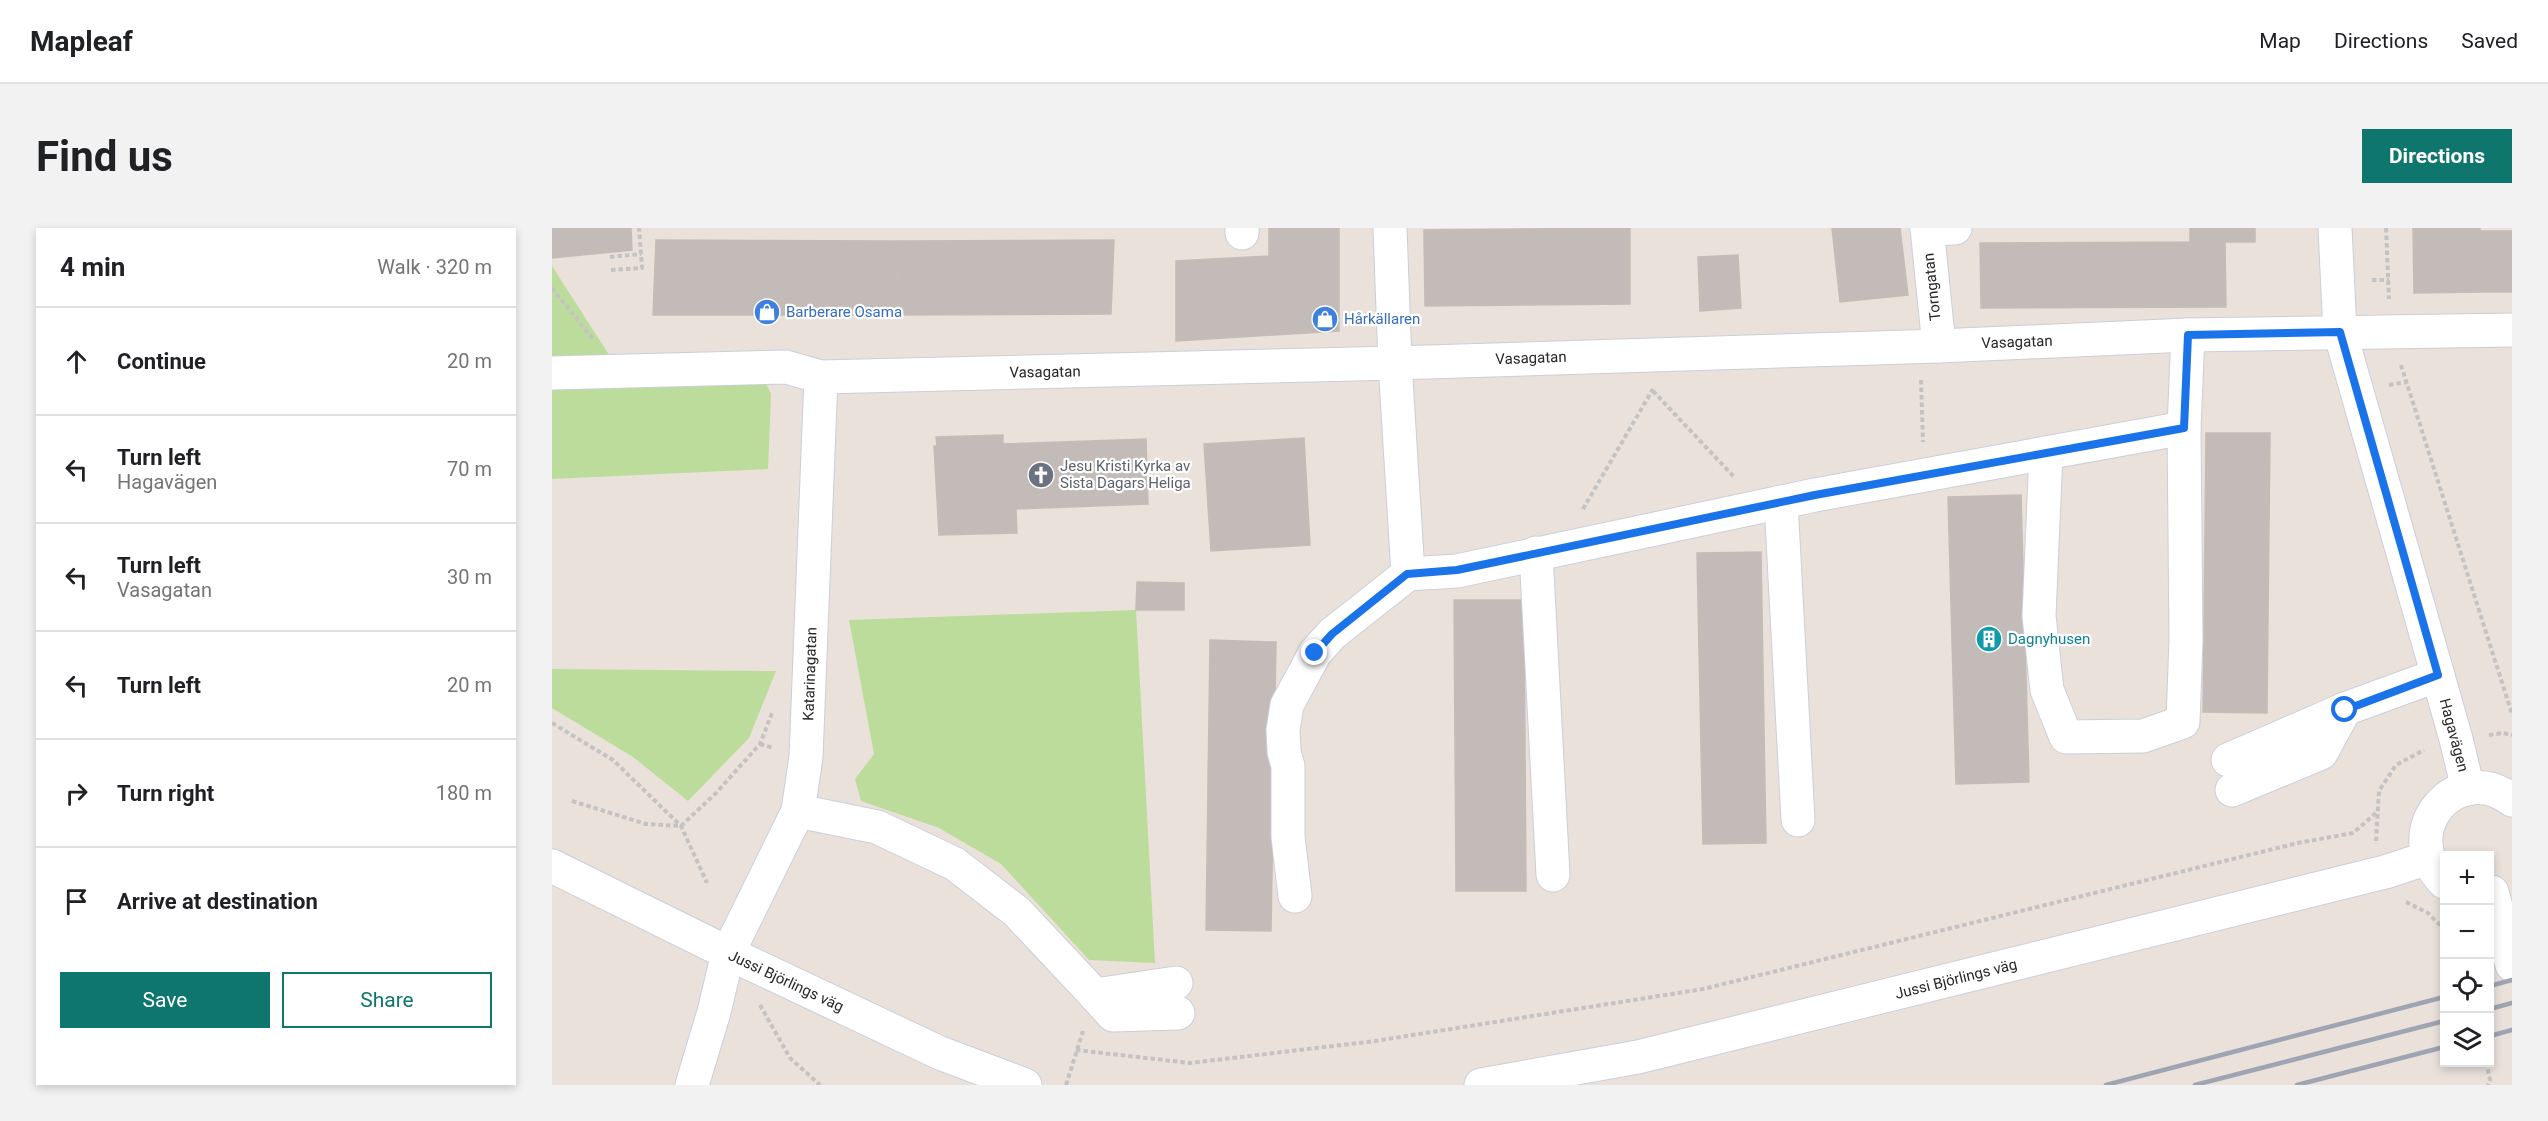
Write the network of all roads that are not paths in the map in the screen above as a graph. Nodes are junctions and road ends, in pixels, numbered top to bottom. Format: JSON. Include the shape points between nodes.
{"nodes":[{"id":1,"x":1390,"y":228,"type":"edge"},
{"id":2,"x":1927,"y":228,"type":"edge"},
{"id":3,"x":1955,"y":228,"type":"edge"},
{"id":4,"x":2335,"y":228,"type":"edge"},
{"id":5,"x":2512,"y":330,"type":"edge"},
{"id":6,"x":2340,"y":332,"type":"junction"},
{"id":7,"x":2188,"y":335,"type":"junction"},
{"id":8,"x":1929,"y":346,"type":"junction"},
{"id":9,"x":1395,"y":363,"type":"junction"},
{"id":10,"x":552,"y":373,"type":"edge"},
{"id":11,"x":821,"y":377,"type":"junction"},
{"id":12,"x":2184,"y":428,"type":"junction"},
{"id":13,"x":2046,"y":453,"type":"junction"},
{"id":14,"x":1771,"y":504,"type":"junction"},
{"id":15,"x":1548,"y":551,"type":"junction"},
{"id":16,"x":1407,"y":574,"type":"junction"},
{"id":17,"x":2438,"y":675,"type":"junction"},
{"id":18,"x":2230,"y":775,"type":"dead end"},
{"id":19,"x":2468,"y":789,"type":"junction"},
{"id":20,"x":2512,"y":800,"type":"edge"},
{"id":21,"x":798,"y":811,"type":"junction"},
{"id":22,"x":1798,"y":820,"type":"dead end"},
{"id":23,"x":552,"y":866,"type":"edge"},
{"id":24,"x":2436,"y":870,"type":"edge"},
{"id":25,"x":1553,"y":875,"type":"dead end"},
{"id":26,"x":2498,"y":893,"type":"edge"},
{"id":27,"x":1295,"y":896,"type":"dead end"},
{"id":28,"x":728,"y":953,"type":"junction"},
{"id":29,"x":2512,"y":965,"type":"edge"},
{"id":30,"x":1177,"y":998,"type":"dead end"},
{"id":31,"x":692,"y":1085,"type":"edge"},
{"id":32,"x":1025,"y":1085,"type":"edge"},
{"id":33,"x":1481,"y":1085,"type":"edge"}],
"edges":[{"from":1,"to":9,"type":"street"},
{"from":2,"to":3,"type":"street"},
{"from":2,"to":8,"type":"street","name":"Torngatan"},
{"from":4,"to":6,"type":"street","name":"Hagavägen"},
{"from":5,"to":6,"type":"street","name":"Vasagatan"},
{"from":6,"to":7,"type":"street","name":"Vasagatan"},
{"from":6,"to":17,"type":"street","name":"Hagavägen"},
{"from":7,"to":8,"type":"street","name":"Vasagatan"},
{"from":7,"to":12,"type":"street"},
{"from":8,"to":9,"type":"street","name":"Vasagatan"},
{"from":9,"to":11,"type":"street","name":"Vasagatan"},
{"from":9,"to":16,"type":"street"},
{"from":10,"to":11,"type":"street","name":"Vasagatan","via":[[786,367]]},
{"from":11,"to":21,"type":"street","name":"Katarinagatan","via":[[806,757]]},
{"from":12,"to":13,"type":"street"},
{"from":12,"to":13,"type":"street","via":[[2183,722],[2143,736],[2066,737],[2047,690],[2039,616]]},
{"from":13,"to":14,"type":"street"},
{"from":14,"to":15,"type":"street"},
{"from":14,"to":22,"type":"street"},
{"from":15,"to":16,"type":"street","via":[[1457,570]]},
{"from":15,"to":25,"type":"street"},
{"from":16,"to":27,"type":"street","via":[[1332,634],[1315,653],[1287,705],[1283,730]]},
{"from":17,"to":18,"type":"street","via":[[2345,710]]},
{"from":17,"to":19,"type":"street","name":"Hagavägen"},
{"from":19,"to":20,"type":"street","via":[[2486,788]]},
{"from":19,"to":24,"type":"street","via":[[2451,795],[2428,822],[2425,840]]},
{"from":21,"to":28,"type":"street","name":"Katarinagatan"},
{"from":21,"to":30,"type":"street","via":[[877,826],[955,864],[1017,912],[1095,995]]},
{"from":23,"to":28,"type":"street","name":"Jussi Björlings väg"},
{"from":24,"to":33,"type":"street","name":"Jussi Björlings väg","via":[[2362,877],[1638,1057]]},
{"from":26,"to":29,"type":"street"},
{"from":28,"to":31,"type":"street","name":"Katarinagatan"},
{"from":28,"to":32,"type":"street","name":"Jussi Björlings väg","via":[[940,1053]]}]}
